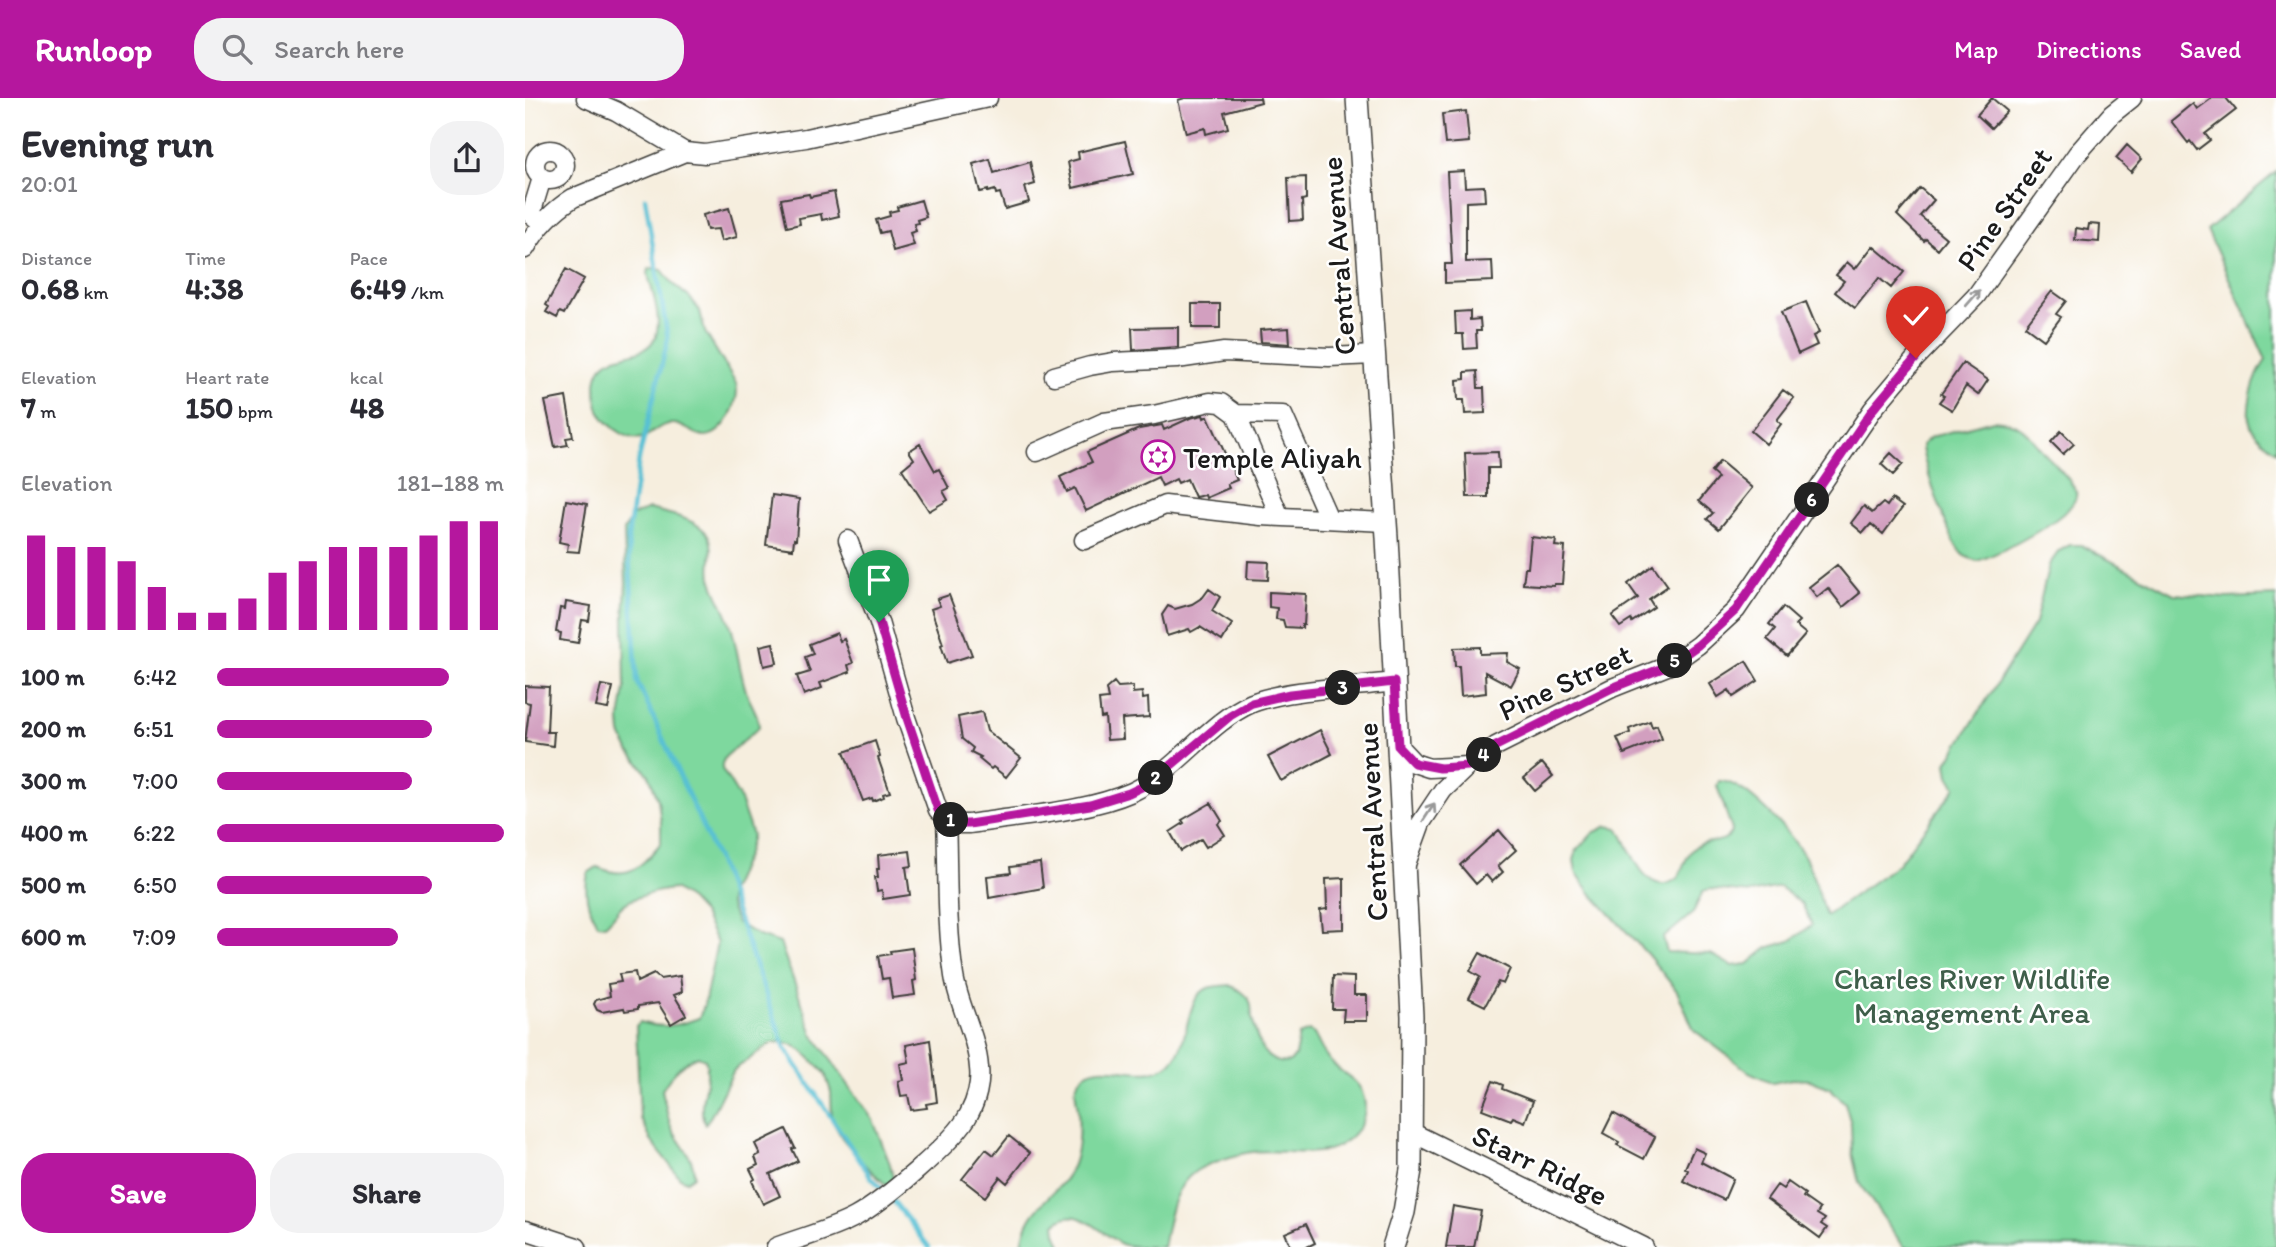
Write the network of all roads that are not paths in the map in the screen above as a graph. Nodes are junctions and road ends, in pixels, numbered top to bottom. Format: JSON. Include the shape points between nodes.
{"nodes":[{"id":1,"x":586,"y":98,"type":"edge"},
{"id":2,"x":988,"y":98,"type":"edge"},
{"id":3,"x":1357,"y":98,"type":"edge"},
{"id":4,"x":2132,"y":98,"type":"edge"},
{"id":5,"x":685,"y":152,"type":"junction"},
{"id":6,"x":542,"y":178,"type":"dead end"},
{"id":7,"x":533,"y":217,"type":"edge"},
{"id":8,"x":525,"y":249,"type":"edge"},
{"id":9,"x":1375,"y":355,"type":"junction"},
{"id":10,"x":1054,"y":376,"type":"dead end"},
{"id":11,"x":1236,"y":414,"type":"junction"},
{"id":12,"x":1037,"y":452,"type":"dead end"},
{"id":13,"x":1280,"y":517,"type":"junction"},
{"id":14,"x":1329,"y":519,"type":"junction"},
{"id":15,"x":1385,"y":522,"type":"junction"},
{"id":16,"x":848,"y":540,"type":"dead end"},
{"id":17,"x":1084,"y":540,"type":"dead end"},
{"id":18,"x":1394,"y":682,"type":"junction"},
{"id":19,"x":1398,"y":746,"type":"junction"},
{"id":20,"x":1468,"y":766,"type":"junction"},
{"id":21,"x":946,"y":817,"type":"junction"},
{"id":22,"x":1405,"y":867,"type":"junction"},
{"id":23,"x":1411,"y":1132,"type":"junction"},
{"id":24,"x":525,"y":1230,"type":"edge"},
{"id":25,"x":577,"y":1247,"type":"edge"},
{"id":26,"x":776,"y":1247,"type":"edge"},
{"id":27,"x":1393,"y":1247,"type":"edge"},
{"id":28,"x":1644,"y":1247,"type":"edge"}],
"edges":[{"from":1,"to":5,"type":"street"},
{"from":2,"to":5,"type":"street","via":[[806,138],[705,155]]},
{"from":3,"to":9,"type":"main road","name":"Central Avenue"},
{"from":20,"to":4,"type":"street","name":"Pine Street","one_way":true,"via":[[1496,746],[1612,688],[1670,665],[1736,610],[1873,409],[1976,296],[2077,154]]},
{"from":5,"to":7,"type":"street"},
{"from":6,"to":7,"type":"street"},
{"from":7,"to":8,"type":"street"},
{"from":9,"to":10,"type":"street","via":[[1224,352],[1113,362]]},
{"from":9,"to":15,"type":"main road","name":"Central Avenue"},
{"from":11,"to":12,"type":"street","via":[[1221,403],[1210,402],[1104,422]]},
{"from":11,"to":13,"type":"street"},
{"from":11,"to":14,"type":"street","via":[[1283,415]]},
{"from":13,"to":14,"type":"street"},
{"from":13,"to":17,"type":"street","via":[[1165,505]]},
{"from":14,"to":15,"type":"street"},
{"from":15,"to":18,"type":"main road","name":"Central Avenue"},
{"from":16,"to":21,"type":"street","via":[[938,810]]},
{"from":18,"to":19,"type":"main road","name":"Central Avenue"},
{"from":18,"to":21,"type":"street","via":[[1252,703],[1150,783],[1090,805],[969,824],[956,824]]},
{"from":19,"to":20,"type":"street","via":[[1414,763],[1429,768]]},
{"from":19,"to":22,"type":"main road","name":"Central Avenue"},
{"from":22,"to":20,"type":"street","name":"Pine Street","one_way":true,"via":[[1422,823],[1443,790]]},
{"from":21,"to":26,"type":"street","via":[[954,973],[977,1054],[976,1098],[960,1128],[871,1206],[838,1225]]},
{"from":22,"to":23,"type":"main road","name":"Central Avenue","via":[[1412,1016]]},
{"from":23,"to":27,"type":"main road","name":"Central Avenue","via":[[1411,1170]]},
{"from":23,"to":28,"type":"street","name":"Starr Ridge"},
{"from":24,"to":25,"type":"street"}]}
